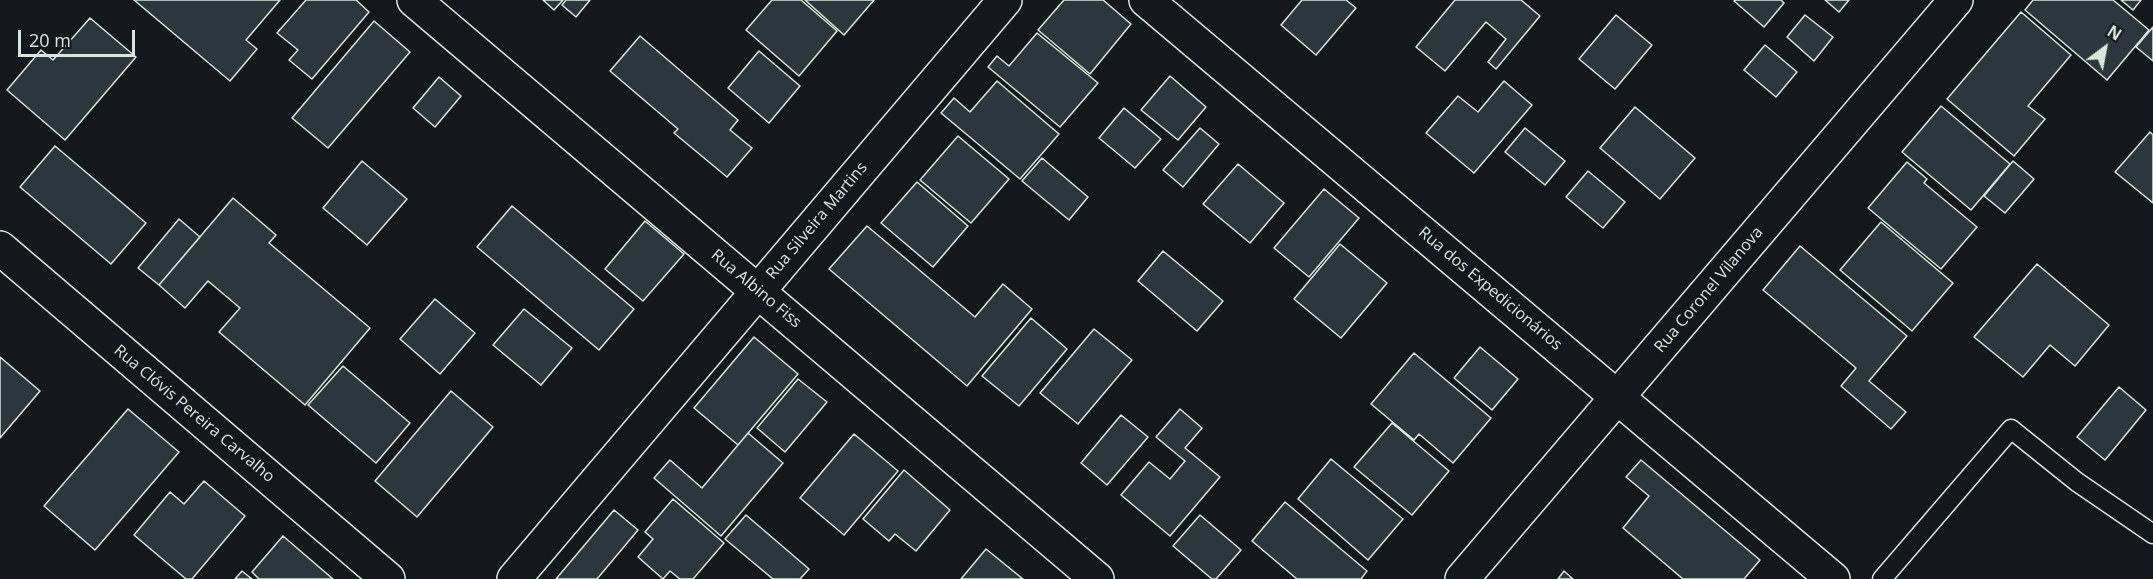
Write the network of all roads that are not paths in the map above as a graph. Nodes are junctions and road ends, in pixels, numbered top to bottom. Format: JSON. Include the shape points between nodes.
{"nodes":[{"id":1,"x":414,"y":0,"type":"edge"},
{"id":2,"x":1005,"y":0,"type":"edge"},
{"id":3,"x":1146,"y":0,"type":"edge"},
{"id":4,"x":1956,"y":0,"type":"edge"},
{"id":5,"x":0,"y":248,"type":"edge"},
{"id":6,"x":758,"y":291,"type":"junction"},
{"id":7,"x":1618,"y":396,"type":"junction"},
{"id":8,"x":2153,"y":534,"type":"edge"},
{"id":9,"x":388,"y":579,"type":"edge"},
{"id":10,"x":513,"y":579,"type":"edge"},
{"id":11,"x":1097,"y":579,"type":"edge"},
{"id":12,"x":1462,"y":579,"type":"edge"},
{"id":13,"x":1833,"y":579,"type":"edge"},
{"id":14,"x":1882,"y":579,"type":"edge"}],
"edges":[{"from":1,"to":6,"type":"street","name":"Rua Albino Fiss"},
{"from":2,"to":6,"type":"street","name":"Rua Silveira Martins"},
{"from":3,"to":7,"type":"street","name":"Rua dos Expedicionários"},
{"from":4,"to":7,"type":"street","name":"Rua Coronel Vilanova"},
{"from":5,"to":9,"type":"street","name":"Rua Clóvis Pereira Carvalho"},
{"from":6,"to":10,"type":"street","name":"Rua Silveira Martins"},
{"from":6,"to":11,"type":"street","name":"Rua Albino Fiss"},
{"from":7,"to":12,"type":"street","name":"Rua Coronel Vilanova"},
{"from":7,"to":13,"type":"street","name":"Rua dos Expedicionários"},
{"from":8,"to":14,"type":"lane","via":[[2077,482],[2011,429]]}]}
